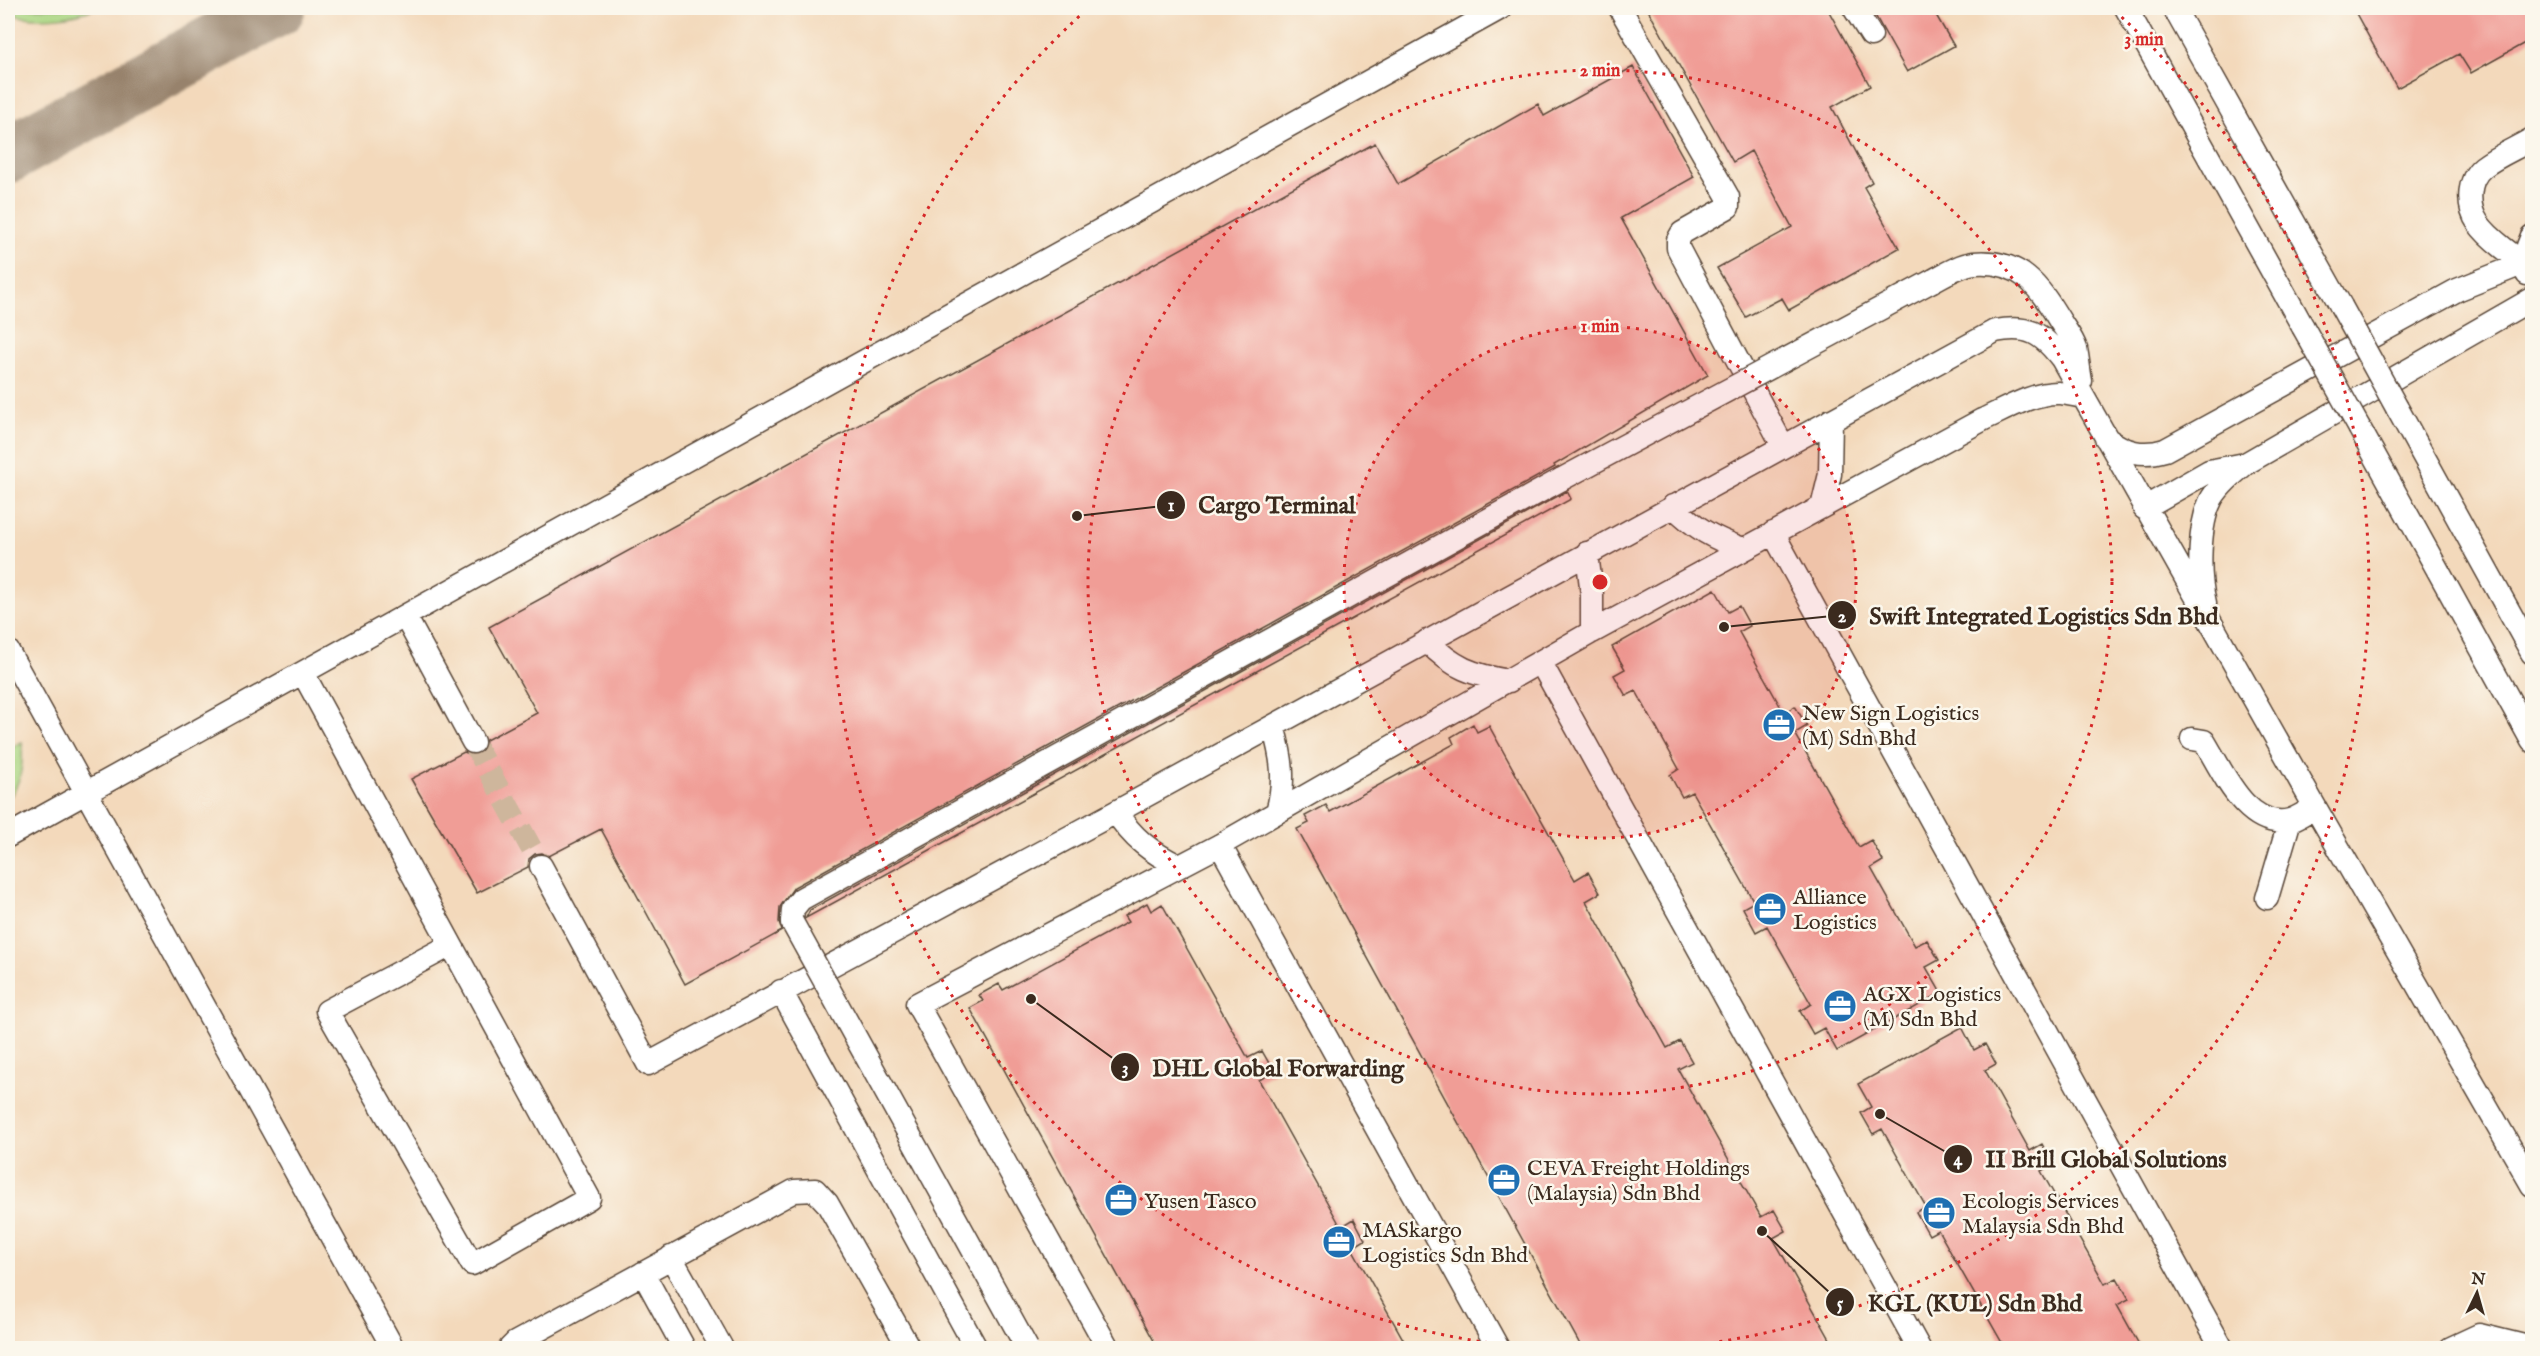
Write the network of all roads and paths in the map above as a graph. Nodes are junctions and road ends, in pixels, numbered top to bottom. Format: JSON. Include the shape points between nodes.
{"nodes":[{"id":1,"x":1501,"y":8,"type":"edge"},
{"id":2,"x":1620,"y":8,"type":"edge"},
{"id":3,"x":1854,"y":8,"type":"edge"},
{"id":4,"x":2126,"y":8,"type":"edge"},
{"id":5,"x":2174,"y":8,"type":"edge"},
{"id":6,"x":1870,"y":35,"type":"dead end"},
{"id":7,"x":2532,"y":139,"type":"edge"},
{"id":8,"x":2532,"y":236,"type":"edge"},
{"id":9,"x":2530,"y":264,"type":"edge"},
{"id":10,"x":2531,"y":304,"type":"edge"},
{"id":11,"x":2083,"y":397,"type":"junction"},
{"id":12,"x":1831,"y":420,"type":"junction"},
{"id":13,"x":2106,"y":438,"type":"junction"},
{"id":14,"x":1783,"y":446,"type":"junction"},
{"id":15,"x":2245,"y":464,"type":"junction"},
{"id":16,"x":1673,"y":506,"type":"junction"},
{"id":17,"x":1822,"y":507,"type":"junction"},
{"id":18,"x":2144,"y":508,"type":"junction"},
{"id":19,"x":1773,"y":533,"type":"junction"},
{"id":20,"x":1743,"y":549,"type":"junction"},
{"id":21,"x":1587,"y":553,"type":"junction"},
{"id":22,"x":405,"y":616,"type":"junction"},
{"id":23,"x":2212,"y":626,"type":"junction"},
{"id":24,"x":1592,"y":632,"type":"junction"},
{"id":25,"x":1427,"y":641,"type":"junction"},
{"id":26,"x":8,"y":651,"type":"edge"},
{"id":27,"x":2532,"y":653,"type":"edge"},
{"id":28,"x":1541,"y":663,"type":"junction"},
{"id":29,"x":303,"y":673,"type":"junction"},
{"id":30,"x":1509,"y":681,"type":"junction"},
{"id":31,"x":1273,"y":726,"type":"junction"},
{"id":32,"x":2192,"y":739,"type":"dead end"},
{"id":33,"x":2532,"y":741,"type":"edge"},
{"id":34,"x":473,"y":742,"type":"tunnel mouth"},
{"id":35,"x":86,"y":793,"type":"junction"},
{"id":36,"x":2314,"y":807,"type":"junction"},
{"id":37,"x":1116,"y":812,"type":"junction"},
{"id":38,"x":1277,"y":812,"type":"junction"},
{"id":39,"x":2290,"y":820,"type":"junction"},
{"id":40,"x":8,"y":836,"type":"edge"},
{"id":41,"x":1220,"y":845,"type":"junction"},
{"id":42,"x":540,"y":866,"type":"tunnel mouth"},
{"id":43,"x":1179,"y":866,"type":"junction"},
{"id":44,"x":2266,"y":898,"type":"dead end"},
{"id":45,"x":451,"y":945,"type":"junction"},
{"id":46,"x":781,"y":991,"type":"junction"},
{"id":47,"x":2532,"y":1185,"type":"edge"},
{"id":48,"x":671,"y":1257,"type":"junction"},
{"id":49,"x":642,"y":1273,"type":"junction"},
{"id":50,"x":393,"y":1348,"type":"edge"},
{"id":51,"x":510,"y":1348,"type":"edge"},
{"id":52,"x":684,"y":1348,"type":"edge"},
{"id":53,"x":722,"y":1348,"type":"edge"},
{"id":54,"x":909,"y":1348,"type":"edge"},
{"id":55,"x":976,"y":1348,"type":"edge"},
{"id":56,"x":1027,"y":1348,"type":"edge"},
{"id":57,"x":1108,"y":1348,"type":"edge"},
{"id":58,"x":1498,"y":1348,"type":"edge"},
{"id":59,"x":1919,"y":1348,"type":"edge"},
{"id":60,"x":2222,"y":1348,"type":"edge"},
{"id":61,"x":2451,"y":1348,"type":"edge"},
{"id":62,"x":2532,"y":1348,"type":"edge"}],
"edges":[{"from":1,"to":22,"type":"street"},
{"from":2,"to":14,"type":"street","via":[[1728,197],[1728,207],[1682,233],[1678,248]]},
{"from":3,"to":6,"type":"street"},
{"from":4,"to":33,"type":"street","bridge":true},
{"from":5,"to":27,"type":"street","bridge":true},
{"from":7,"to":9,"type":"street","via":[[2484,166],[2471,186],[2470,197],[2477,222]]},
{"from":8,"to":9,"type":"street","via":[[2528,246]]},
{"from":9,"to":10,"type":"street"},
{"from":9,"to":13,"type":"street","via":[[2457,290],[2165,450],[2133,453]]},
{"from":10,"to":15,"type":"street"},
{"from":11,"to":12,"type":"street","via":[[2051,345],[2024,328],[1995,331]]},
{"from":11,"to":13,"type":"street"},
{"from":11,"to":17,"type":"street","via":[[2059,393],[2020,403]]},
{"from":11,"to":56,"type":"street","bridge":true,"via":[[2075,346],[2042,291],[2013,268],[1974,263],[1961,266],[1563,479],[801,899],[793,909],[792,922]]},
{"from":12,"to":14,"type":"street"},
{"from":12,"to":17,"type":"street","via":[[1830,474]]},
{"from":13,"to":18,"type":"street"},
{"from":14,"to":16,"type":"street"},
{"from":15,"to":18,"type":"street","via":[[2209,471]]},
{"from":15,"to":23,"type":"street","via":[[2211,499],[2205,521],[2201,585]]},
{"from":16,"to":20,"type":"street","via":[[1693,525]]},
{"from":16,"to":21,"type":"street"},
{"from":17,"to":19,"type":"street"},
{"from":18,"to":23,"type":"street"},
{"from":19,"to":20,"type":"street"},
{"from":19,"to":60,"type":"street"},
{"from":20,"to":24,"type":"street"},
{"from":21,"to":24,"type":"street"},
{"from":21,"to":25,"type":"street"},
{"from":22,"to":29,"type":"street"},
{"from":22,"to":34,"type":"street"},
{"from":23,"to":36,"type":"street"},
{"from":24,"to":28,"type":"street"},
{"from":25,"to":30,"type":"street","via":[[1443,658],[1460,668]]},
{"from":25,"to":31,"type":"street"},
{"from":26,"to":35,"type":"street"},
{"from":28,"to":30,"type":"street"},
{"from":28,"to":59,"type":"street"},
{"from":29,"to":35,"type":"street"},
{"from":29,"to":45,"type":"street"},
{"from":30,"to":38,"type":"street"},
{"from":31,"to":37,"type":"street"},
{"from":31,"to":38,"type":"street","via":[[1282,765],[1283,790]]},
{"from":32,"to":39,"type":"street","via":[[2204,741],[2245,807],[2270,820]]},
{"from":35,"to":40,"type":"street"},
{"from":35,"to":50,"type":"street"},
{"from":36,"to":39,"type":"street"},
{"from":36,"to":47,"type":"street"},
{"from":37,"to":43,"type":"street","via":[[1142,844]]},
{"from":37,"to":46,"type":"street"},
{"from":38,"to":41,"type":"street"},
{"from":39,"to":44,"type":"street"},
{"from":41,"to":43,"type":"street"},
{"from":41,"to":58,"type":"street"},
{"from":42,"to":46,"type":"street","via":[[648,1064]]},
{"from":43,"to":57,"type":"street","via":[[917,1005]]},
{"from":45,"to":45,"type":"street","via":[[589,1198],[472,1264],[327,1011]]},
{"from":46,"to":55,"type":"street"},
{"from":48,"to":49,"type":"street"},
{"from":48,"to":53,"type":"street"},
{"from":48,"to":54,"type":"street","via":[[794,1191],[814,1190],[827,1203]]},
{"from":49,"to":51,"type":"street"},
{"from":49,"to":52,"type":"street"},
{"from":61,"to":62,"type":"street","via":[[2479,1335]]}]}
